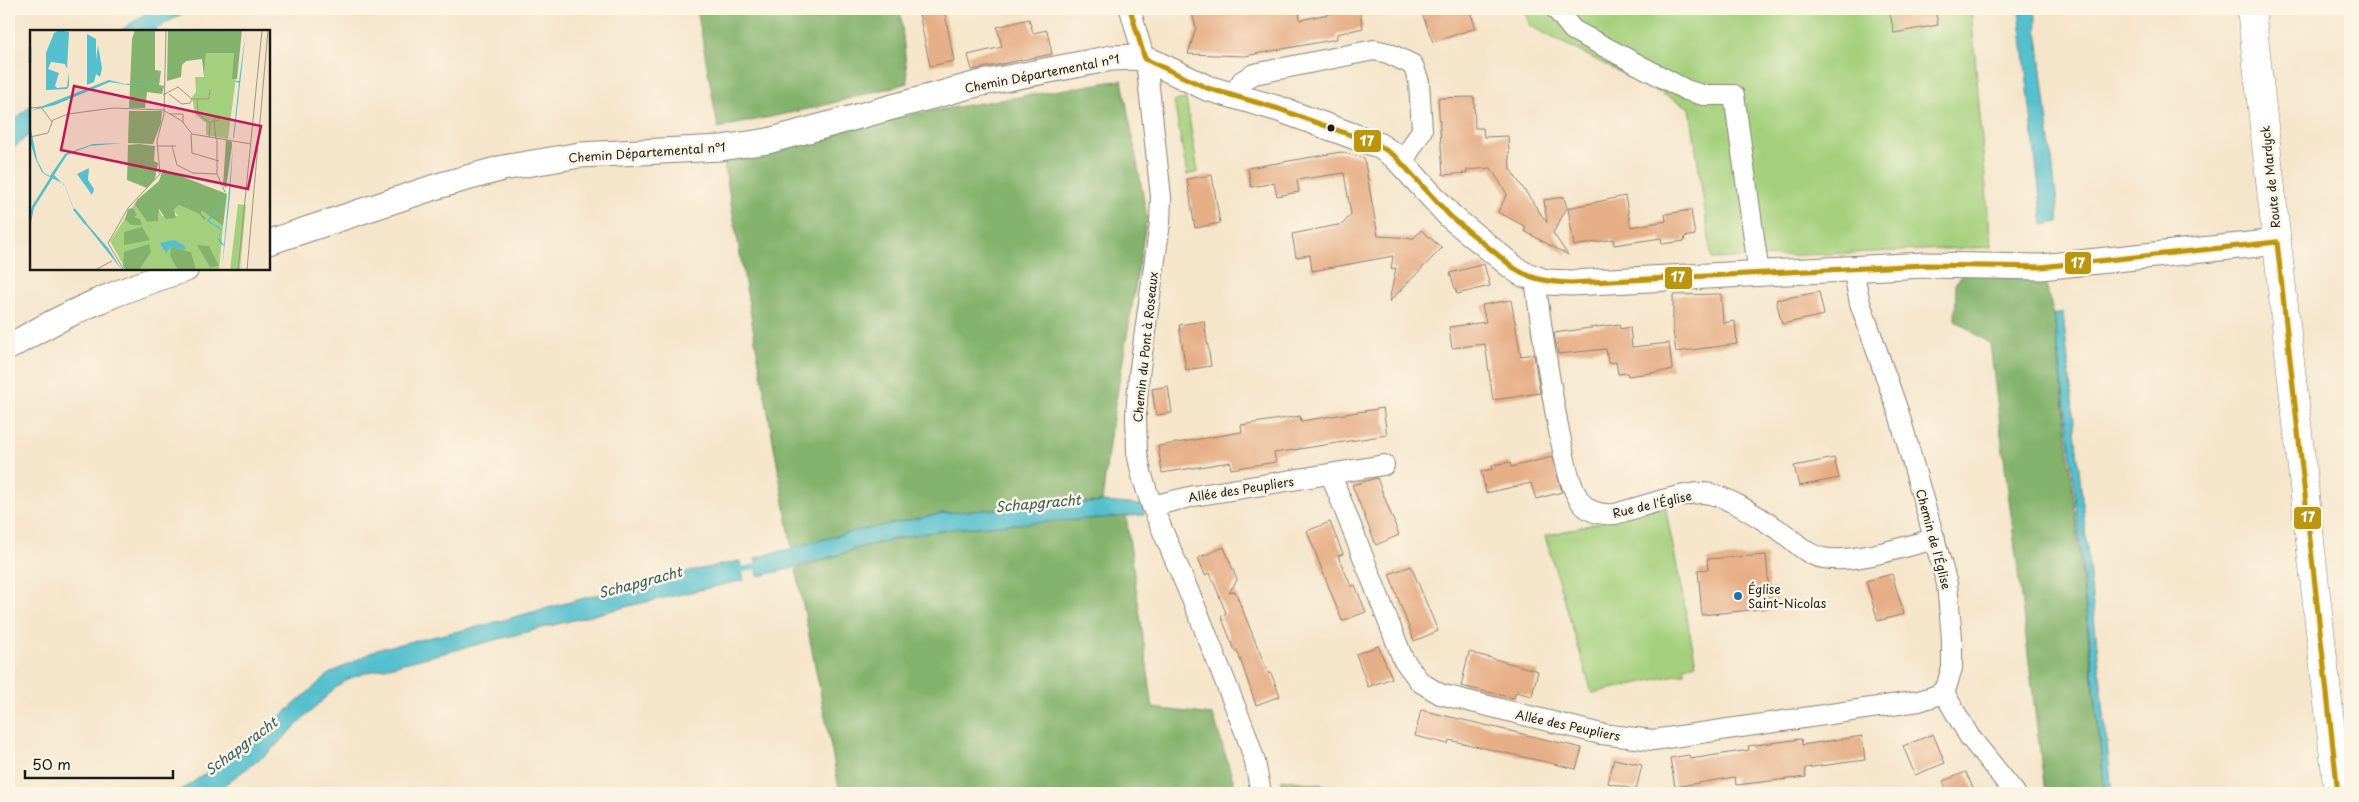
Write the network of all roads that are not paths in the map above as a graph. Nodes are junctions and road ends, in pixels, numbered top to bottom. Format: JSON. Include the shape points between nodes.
{"nodes":[{"id":1,"x":1130,"y":9,"type":"edge"},
{"id":2,"x":1556,"y":9,"type":"edge"},
{"id":3,"x":2251,"y":9,"type":"edge"},
{"id":4,"x":1146,"y":59,"type":"junction"},
{"id":5,"x":1232,"y":96,"type":"junction"},
{"id":6,"x":1402,"y":163,"type":"junction"},
{"id":7,"x":270,"y":242,"type":"edge"},
{"id":8,"x":2277,"y":242,"type":"junction"},
{"id":9,"x":183,"y":270,"type":"edge"},
{"id":10,"x":1852,"y":270,"type":"junction"},
{"id":11,"x":1759,"y":274,"type":"junction"},
{"id":12,"x":1534,"y":279,"type":"junction"},
{"id":13,"x":9,"y":347,"type":"edge"},
{"id":14,"x":1384,"y":465,"type":"dead end"},
{"id":15,"x":1331,"y":475,"type":"junction"},
{"id":16,"x":1152,"y":506,"type":"junction"},
{"id":17,"x":1935,"y":539,"type":"junction"},
{"id":18,"x":1943,"y":691,"type":"junction"},
{"id":19,"x":1261,"y":793,"type":"edge"},
{"id":20,"x":2016,"y":793,"type":"edge"},
{"id":21,"x":2338,"y":793,"type":"edge"}],
"edges":[{"from":1,"to":4,"type":"street","name":"Chemin du Pont à Roseaux"},
{"from":2,"to":11,"type":"street","via":[[1573,30],[1686,90],[1703,95],[1734,95]]},
{"from":3,"to":8,"type":"main road","name":"Route de Mardyck"},
{"from":4,"to":5,"type":"street","name":"Chemin Départemental n°1","via":[[1196,84]]},
{"from":4,"to":7,"type":"street","name":"Chemin Départemental n°1","via":[[1112,58],[977,84],[768,141],[720,148],[580,155],[521,164],[438,186]]},
{"from":4,"to":16,"type":"street","name":"Chemin du Pont à Roseaux","via":[[1162,206],[1139,375],[1136,428],[1142,476]]},
{"from":5,"to":6,"type":"street","name":"Chemin Départemental n°1","via":[[1279,109],[1378,146]]},
{"from":5,"to":6,"type":"street","via":[[1242,82],[1254,74],[1374,50],[1388,52],[1413,65],[1419,82],[1422,130]]},
{"from":6,"to":12,"type":"street","name":"Chemin Départemental n°1","via":[[1451,217],[1514,268]]},
{"from":8,"to":10,"type":"street","name":"Chemin Départemental n°1","via":[[2041,267],[1925,265]]},
{"from":8,"to":21,"type":"main road","name":"Route de Mardyck"},
{"from":9,"to":13,"type":"street","via":[[97,300]]},
{"from":10,"to":11,"type":"street","name":"Chemin Départemental n°1"},
{"from":10,"to":17,"type":"street","name":"Chemin de l'Église","via":[[1860,303],[1895,400]]},
{"from":11,"to":12,"type":"street","name":"Chemin Départemental n°1","via":[[1571,283]]},
{"from":12,"to":17,"type":"street","name":"Rue de l'Église","via":[[1559,430],[1572,482],[1580,501],[1590,511],[1605,515],[1694,494],[1711,495],[1726,500],[1821,558],[1848,559]]},
{"from":14,"to":15,"type":"street","name":"Allée des Peupliers"},
{"from":15,"to":16,"type":"street","name":"Allée des Peupliers","via":[[1194,496]]},
{"from":15,"to":18,"type":"street","name":"Allée des Peupliers","via":[[1403,659],[1420,682],[1448,697],[1601,734],[1659,740],[1918,701]]},
{"from":16,"to":19,"type":"street","name":"Chemin du Pont à Roseaux","via":[[1246,734]]},
{"from":17,"to":18,"type":"street","name":"Chemin de l'Église","via":[[1951,611],[1952,668],[1949,683]]},
{"from":18,"to":20,"type":"street","via":[[1969,736]]}]}
